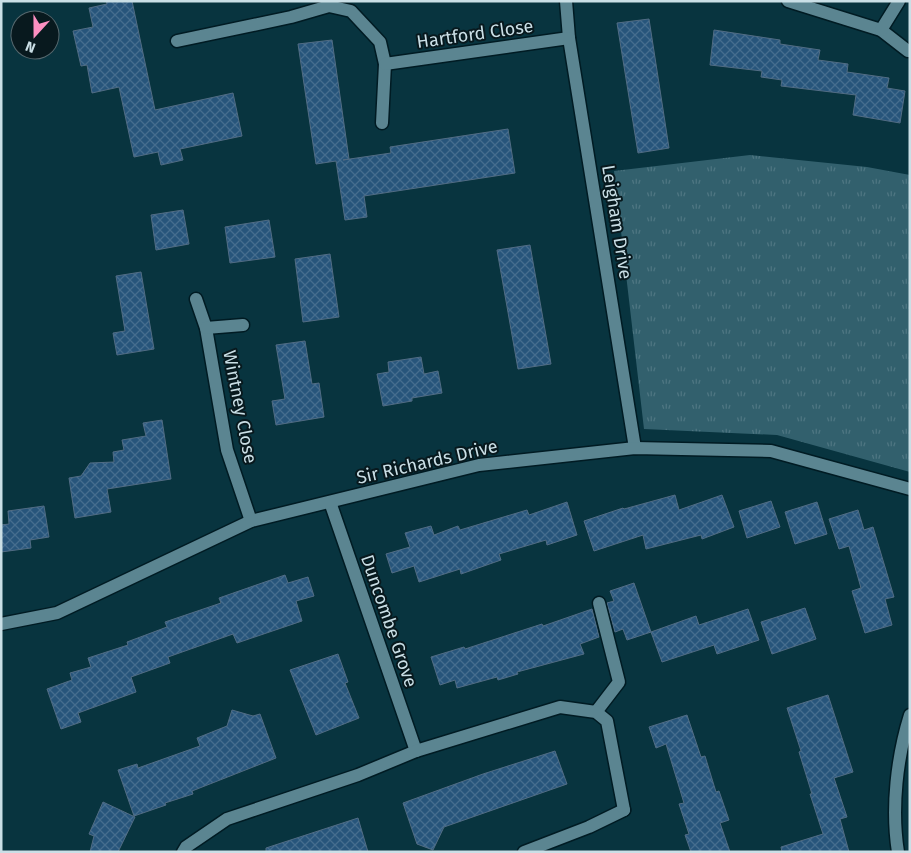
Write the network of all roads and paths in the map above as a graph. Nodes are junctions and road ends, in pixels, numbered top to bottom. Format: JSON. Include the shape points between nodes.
{"nodes":[{"id":1,"x":566,"y":1,"type":"edge"},
{"id":2,"x":788,"y":1,"type":"edge"},
{"id":3,"x":899,"y":1,"type":"edge"},
{"id":4,"x":881,"y":30,"type":"junction"},
{"id":5,"x":570,"y":38,"type":"junction"},
{"id":6,"x":177,"y":41,"type":"dead end"},
{"id":7,"x":908,"y":51,"type":"dead end"},
{"id":8,"x":385,"y":64,"type":"junction"},
{"id":9,"x":382,"y":123,"type":"dead end"},
{"id":10,"x":196,"y":299,"type":"dead end"},
{"id":11,"x":243,"y":325,"type":"dead end"},
{"id":12,"x":206,"y":328,"type":"junction"},
{"id":13,"x":635,"y":448,"type":"junction"},
{"id":14,"x":910,"y":489,"type":"edge"},
{"id":15,"x":330,"y":502,"type":"junction"},
{"id":16,"x":251,"y":521,"type":"junction"},
{"id":17,"x":599,"y":602,"type":"dead end"},
{"id":18,"x":1,"y":624,"type":"edge"},
{"id":19,"x":596,"y":712,"type":"junction"},
{"id":20,"x":910,"y":715,"type":"edge"},
{"id":21,"x":416,"y":751,"type":"junction"},
{"id":22,"x":905,"y":756,"type":"edge"},
{"id":23,"x":183,"y":852,"type":"edge"},
{"id":24,"x":524,"y":852,"type":"edge"},
{"id":25,"x":898,"y":852,"type":"edge"}],
"edges":[{"from":1,"to":5,"type":"street","name":"Leigham Drive"},
{"from":2,"to":4,"type":"street"},
{"from":3,"to":4,"type":"street"},
{"from":4,"to":7,"type":"street"},
{"from":5,"to":8,"type":"street","name":"Hartford Close"},
{"from":5,"to":13,"type":"street","name":"Leigham Drive"},
{"from":6,"to":8,"type":"street","via":[[291,18],[329,6],[351,11],[380,42]]},
{"from":8,"to":9,"type":"street"},
{"from":10,"to":12,"type":"street","name":"Wintney Close"},
{"from":11,"to":12,"type":"street","name":"Wintney Close"},
{"from":12,"to":16,"type":"street","name":"Wintney Close","via":[[227,450]]},
{"from":13,"to":14,"type":"street","name":"Sir Richards Drive","via":[[771,451]]},
{"from":13,"to":15,"type":"street","name":"Sir Richards Drive","via":[[479,465]]},
{"from":15,"to":16,"type":"street","name":"Sir Richards Drive"},
{"from":15,"to":21,"type":"street","name":"Duncombe Grove"},
{"from":16,"to":18,"type":"street","name":"Sir Richards Drive","via":[[57,613]]},
{"from":17,"to":19,"type":"street","via":[[619,682]]},
{"from":19,"to":21,"type":"street","via":[[560,707]]},
{"from":19,"to":24,"type":"street","via":[[607,721],[624,810],[589,828]]},
{"from":20,"to":22,"type":"street"},
{"from":21,"to":23,"type":"street","via":[[358,775],[227,820]]},
{"from":22,"to":25,"type":"street","via":[[894,828]]}]}
